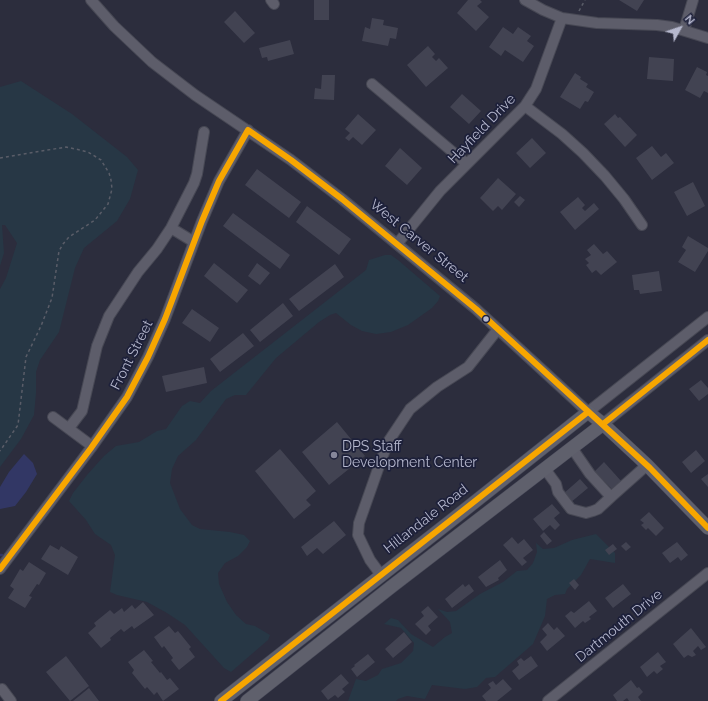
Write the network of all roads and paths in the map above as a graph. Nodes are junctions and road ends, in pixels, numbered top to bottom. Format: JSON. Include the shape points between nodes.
{"nodes":[{"id":1,"x":91,"y":0,"type":"edge"},
{"id":2,"x":525,"y":0,"type":"edge"},
{"id":3,"x":585,"y":0,"type":"edge"},
{"id":4,"x":693,"y":0,"type":"edge"},
{"id":5,"x":579,"y":13,"type":"dead end"},
{"id":6,"x":562,"y":18,"type":"junction"},
{"id":7,"x":684,"y":30,"type":"junction"},
{"id":8,"x":708,"y":38,"type":"edge"},
{"id":9,"x":372,"y":84,"type":"dead end"},
{"id":10,"x":525,"y":106,"type":"junction"},
{"id":11,"x":248,"y":130,"type":"junction"},
{"id":12,"x":204,"y":132,"type":"dead end"},
{"id":13,"x":0,"y":158,"type":"edge"},
{"id":14,"x":467,"y":164,"type":"junction"},
{"id":15,"x":642,"y":225,"type":"dead end"},
{"id":16,"x":171,"y":228,"type":"junction"},
{"id":17,"x":194,"y":242,"type":"junction"},
{"id":18,"x":397,"y":244,"type":"junction"},
{"id":19,"x":708,"y":317,"type":"edge"},
{"id":20,"x":498,"y":329,"type":"junction"},
{"id":21,"x":708,"y":340,"type":"edge"},
{"id":22,"x":588,"y":412,"type":"junction"},
{"id":23,"x":53,"y":417,"type":"dead end"},
{"id":24,"x":603,"y":424,"type":"junction"},
{"id":25,"x":69,"y":428,"type":"junction"},
{"id":26,"x":92,"y":446,"type":"junction"},
{"id":27,"x":572,"y":448,"type":"junction"},
{"id":28,"x":0,"y":451,"type":"edge"},
{"id":29,"x":647,"y":465,"type":"junction"},
{"id":30,"x":545,"y":469,"type":"junction"},
{"id":31,"x":611,"y":497,"type":"junction"},
{"id":32,"x":708,"y":528,"type":"edge"},
{"id":33,"x":0,"y":569,"type":"edge"},
{"id":34,"x":708,"y":573,"type":"edge"},
{"id":35,"x":381,"y":575,"type":"junction"},
{"id":36,"x":2,"y":690,"type":"dead end"},
{"id":37,"x":227,"y":699,"type":"edge"},
{"id":38,"x":11,"y":701,"type":"edge"},
{"id":39,"x":248,"y":701,"type":"edge"},
{"id":40,"x":548,"y":701,"type":"edge"}],
"edges":[{"from":1,"to":11,"type":"street","name":"West Carver Street","via":[[152,62],[195,95]]},
{"from":2,"to":6,"type":"street"},
{"from":3,"to":5,"type":"path"},
{"from":4,"to":7,"type":"street"},
{"from":6,"to":7,"type":"street","via":[[597,24],[657,25]]},
{"from":6,"to":10,"type":"street","name":"Hayfield Drive","via":[[536,89]]},
{"from":7,"to":8,"type":"street"},
{"from":9,"to":14,"type":"street"},
{"from":10,"to":14,"type":"street","name":"Hayfield Drive"},
{"from":10,"to":15,"type":"street","via":[[583,153],[610,182]]},
{"from":11,"to":17,"type":"street","name":"Front Street","via":[[219,181]]},
{"from":11,"to":18,"type":"street","name":"West Carver Street","via":[[336,194]]},
{"from":12,"to":16,"type":"street","via":[[196,178]]},
{"from":13,"to":28,"type":"path","via":[[66,148],[88,152],[101,160],[109,173],[112,189],[108,204],[95,220],[69,237],[59,251],[52,298],[42,326],[26,357],[18,425]]},
{"from":14,"to":18,"type":"street","name":"Hayfield Drive","via":[[431,201]]},
{"from":16,"to":17,"type":"street"},
{"from":16,"to":25,"type":"street","via":[[134,277],[109,316],[97,346],[82,411]]},
{"from":17,"to":26,"type":"street","name":"Front Street","via":[[148,357],[127,397]]},
{"from":18,"to":20,"type":"street","name":"West Carver Street"},
{"from":19,"to":22,"type":"street","name":"Hillandale Road"},
{"from":20,"to":22,"type":"street","name":"West Carver Street"},
{"from":20,"to":35,"type":"street","via":[[468,367],[436,387],[410,409],[388,442],[359,523],[358,535]]},
{"from":21,"to":24,"type":"street"},
{"from":22,"to":24,"type":"main road","name":"West Carver Street"},
{"from":22,"to":35,"type":"main road","name":"Hillandale Road"},
{"from":23,"to":25,"type":"street"},
{"from":24,"to":27,"type":"main road"},
{"from":24,"to":29,"type":"main road","name":"West Carver Street"},
{"from":25,"to":26,"type":"street"},
{"from":26,"to":33,"type":"street","name":"Front Street"},
{"from":27,"to":30,"type":"main road"},
{"from":27,"to":31,"type":"street","via":[[590,474]]},
{"from":29,"to":31,"type":"street"},
{"from":29,"to":32,"type":"main road","name":"West Carver Street"},
{"from":30,"to":31,"type":"street","via":[[571,509],[586,513],[593,511]]},
{"from":30,"to":39,"type":"main road"},
{"from":34,"to":40,"type":"street","name":"Dartmouth Drive"},
{"from":35,"to":37,"type":"main road","name":"Hillandale Road"},
{"from":36,"to":38,"type":"street"}]}
